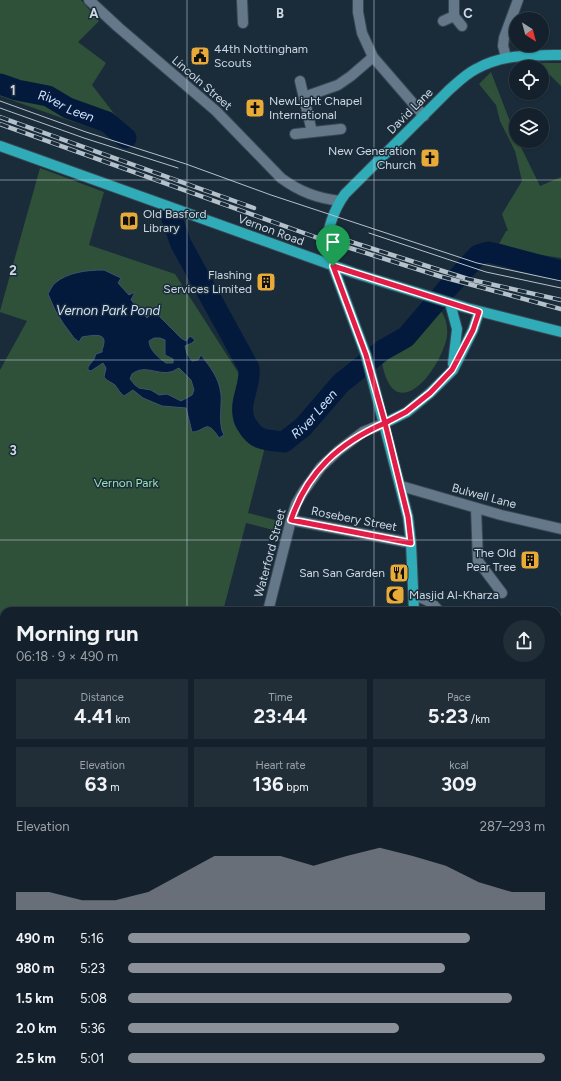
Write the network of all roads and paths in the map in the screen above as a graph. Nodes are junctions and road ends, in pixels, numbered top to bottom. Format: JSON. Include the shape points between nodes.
{"nodes":[{"id":1,"x":89,"y":0,"type":"edge"},
{"id":2,"x":242,"y":0,"type":"edge"},
{"id":3,"x":358,"y":0,"type":"edge"},
{"id":4,"x":454,"y":0,"type":"edge"},
{"id":5,"x":518,"y":0,"type":"edge"},
{"id":6,"x":454,"y":16,"type":"junction"},
{"id":7,"x":443,"y":21,"type":"dead end"},
{"id":8,"x":243,"y":22,"type":"dead end"},
{"id":9,"x":462,"y":26,"type":"dead end"},
{"id":10,"x":561,"y":55,"type":"edge"},
{"id":11,"x":373,"y":57,"type":"junction"},
{"id":12,"x":506,"y":57,"type":"junction"},
{"id":13,"x":300,"y":81,"type":"dead end"},
{"id":14,"x":304,"y":97,"type":"junction"},
{"id":15,"x":424,"y":116,"type":"junction"},
{"id":16,"x":340,"y":129,"type":"dead end"},
{"id":17,"x":312,"y":132,"type":"junction"},
{"id":18,"x":295,"y":134,"type":"dead end"},
{"id":19,"x":0,"y":146,"type":"edge"},
{"id":20,"x":340,"y":201,"type":"junction"},
{"id":21,"x":333,"y":266,"type":"junction"},
{"id":22,"x":450,"y":303,"type":"junction"},
{"id":23,"x":479,"y":312,"type":"junction"},
{"id":24,"x":561,"y":332,"type":"edge"},
{"id":25,"x":452,"y":370,"type":"junction"},
{"id":26,"x":385,"y":423,"type":"junction"},
{"id":27,"x":401,"y":486,"type":"junction"},
{"id":28,"x":476,"y":508,"type":"junction"},
{"id":29,"x":291,"y":520,"type":"junction"},
{"id":30,"x":561,"y":529,"type":"edge"},
{"id":31,"x":411,"y":543,"type":"junction"},
{"id":32,"x":502,"y":592,"type":"dead end"},
{"id":33,"x":414,"y":596,"type":"junction"},
{"id":34,"x":269,"y":607,"type":"edge"},
{"id":35,"x":414,"y":607,"type":"edge"},
{"id":36,"x":435,"y":607,"type":"edge"}],
"edges":[{"from":1,"to":20,"type":"street","name":"Lincoln Street","via":[[216,111],[281,178],[291,186],[317,197]]},
{"from":2,"to":8,"type":"street"},
{"from":3,"to":11,"type":"street","via":[[362,33]]},
{"from":4,"to":6,"type":"street"},
{"from":5,"to":12,"type":"street","via":[[504,38]]},
{"from":6,"to":7,"type":"street"},
{"from":6,"to":9,"type":"street"},
{"from":10,"to":12,"type":"main road","name":"David Lane"},
{"from":11,"to":14,"type":"street","via":[[338,85]]},
{"from":11,"to":15,"type":"street"},
{"from":12,"to":15,"type":"main road","name":"David Lane","via":[[466,75]]},
{"from":13,"to":14,"type":"street"},
{"from":14,"to":17,"type":"street"},
{"from":15,"to":20,"type":"main road","name":"David Lane"},
{"from":16,"to":17,"type":"street"},
{"from":17,"to":18,"type":"street"},
{"from":19,"to":21,"type":"main road","name":"Vernon Road"},
{"from":20,"to":21,"type":"main road","name":"David Lane","via":[[326,240]]},
{"from":21,"to":22,"type":"main road","name":"Vernon Road"},
{"from":21,"to":26,"type":"main road","name":"David Lane","via":[[370,367]]},
{"from":22,"to":23,"type":"main road","name":"Vernon Road"},
{"from":22,"to":25,"type":"main road","via":[[457,329]]},
{"from":23,"to":24,"type":"main road","name":"Vernon Road"},
{"from":23,"to":25,"type":"main road","via":[[473,330]]},
{"from":25,"to":26,"type":"main road","via":[[430,393],[406,412]]},
{"from":26,"to":27,"type":"main road","name":"David Lane"},
{"from":26,"to":29,"type":"street","name":"Waterford Street","via":[[363,432],[321,467],[296,504]]},
{"from":27,"to":28,"type":"street","name":"Bulwell Lane"},
{"from":27,"to":31,"type":"main road","name":"David Lane"},
{"from":28,"to":30,"type":"street","name":"Bulwell Lane"},
{"from":28,"to":32,"type":"street","via":[[478,561]]},
{"from":29,"to":31,"type":"street","name":"Rosebery Street"},
{"from":29,"to":34,"type":"street","name":"Waterford Street"},
{"from":31,"to":33,"type":"main road","name":"David Lane"},
{"from":33,"to":35,"type":"main road","name":"David Lane"},
{"from":33,"to":36,"type":"street","via":[[427,599]]}]}
